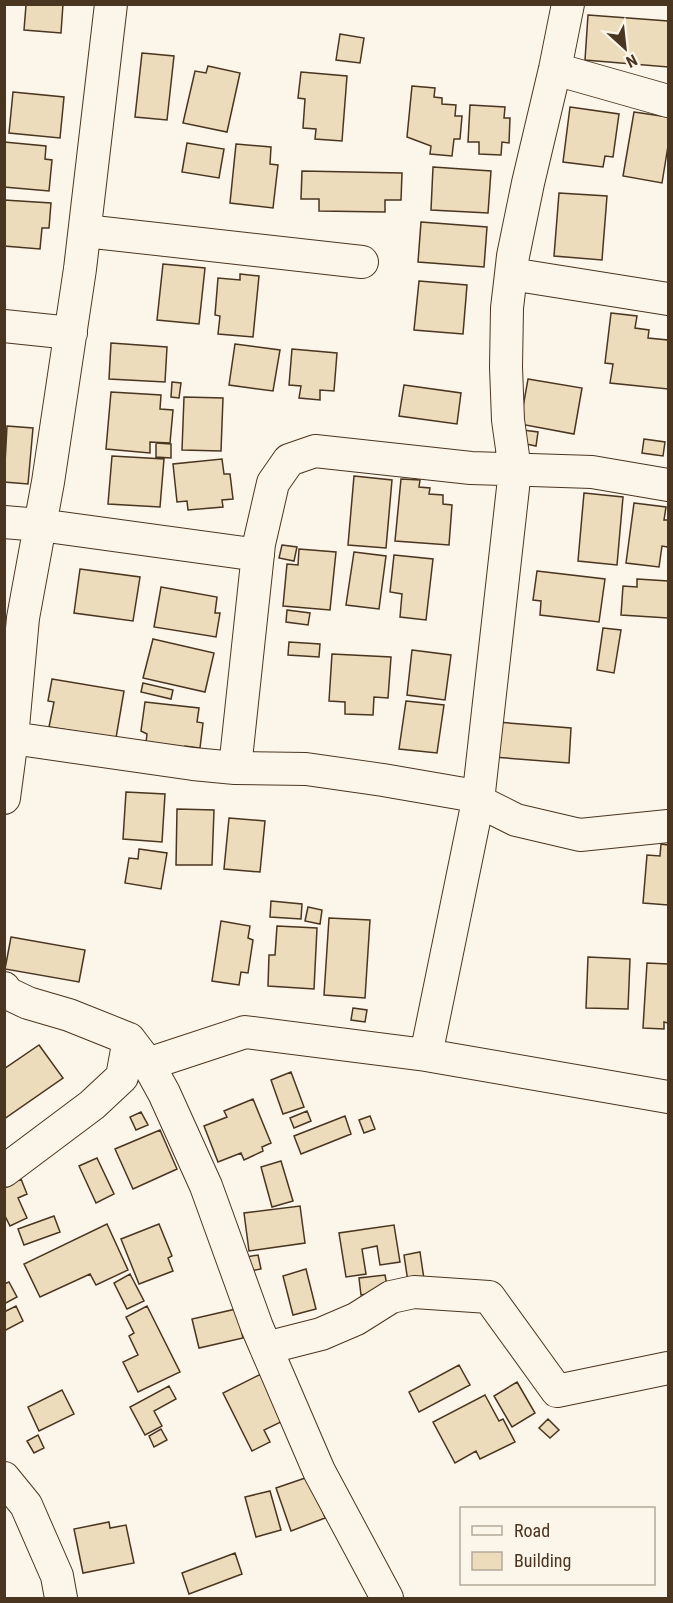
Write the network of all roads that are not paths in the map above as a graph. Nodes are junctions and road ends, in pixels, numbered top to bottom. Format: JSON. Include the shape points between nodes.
{"nodes":[{"id":1,"x":111,"y":4,"type":"edge"},
{"id":2,"x":567,"y":4,"type":"edge"},
{"id":3,"x":555,"y":69,"type":"junction"},
{"id":4,"x":669,"y":100,"type":"edge"},
{"id":5,"x":85,"y":231,"type":"junction"},
{"id":6,"x":362,"y":262,"type":"dead end"},
{"id":7,"x":511,"y":274,"type":"junction"},
{"id":8,"x":669,"y":299,"type":"edge"},
{"id":9,"x":4,"y":326,"type":"edge"},
{"id":10,"x":71,"y":333,"type":"junction"},
{"id":11,"x":515,"y":470,"type":"junction"},
{"id":12,"x":669,"y":485,"type":"edge"},
{"id":13,"x":4,"y":522,"type":"edge"},
{"id":14,"x":40,"y":525,"type":"junction"},
{"id":15,"x":258,"y":555,"type":"junction"},
{"id":16,"x":10,"y":729,"type":"edge"},
{"id":17,"x":235,"y":768,"type":"junction"},
{"id":18,"x":4,"y":798,"type":"edge"},
{"id":19,"x":478,"y":801,"type":"junction"},
{"id":20,"x":669,"y":826,"type":"edge"},
{"id":21,"x":5,"y":991,"type":"edge"},
{"id":22,"x":129,"y":1039,"type":"junction"},
{"id":23,"x":426,"y":1055,"type":"junction"},
{"id":24,"x":148,"y":1064,"type":"junction"},
{"id":25,"x":669,"y":1097,"type":"edge"},
{"id":26,"x":4,"y":1171,"type":"edge"},
{"id":27,"x":266,"y":1348,"type":"junction"},
{"id":28,"x":669,"y":1368,"type":"edge"},
{"id":29,"x":4,"y":1478,"type":"edge"},
{"id":30,"x":61,"y":1599,"type":"edge"},
{"id":31,"x":387,"y":1599,"type":"edge"}],
"edges":[{"from":1,"to":5,"type":"street"},
{"from":2,"to":3,"type":"street"},
{"from":3,"to":4,"type":"street"},
{"from":3,"to":7,"type":"street"},
{"from":5,"to":6,"type":"street"},
{"from":5,"to":10,"type":"street"},
{"from":7,"to":8,"type":"street"},
{"from":7,"to":11,"type":"street","via":[[507,388]]},
{"from":9,"to":10,"type":"street"},
{"from":10,"to":14,"type":"street"},
{"from":11,"to":12,"type":"street","via":[[592,472]]},
{"from":11,"to":15,"type":"street","via":[[315,451],[289,460],[273,483]]},
{"from":11,"to":19,"type":"street"},
{"from":13,"to":14,"type":"street"},
{"from":14,"to":15,"type":"street"},
{"from":14,"to":16,"type":"street","via":[[23,618]]},
{"from":15,"to":17,"type":"street"},
{"from":16,"to":17,"type":"street","via":[[193,764]]},
{"from":16,"to":18,"type":"street"},
{"from":17,"to":19,"type":"street","via":[[306,769],[464,794]]},
{"from":19,"to":20,"type":"street","via":[[516,820],[580,836]]},
{"from":19,"to":23,"type":"street"},
{"from":21,"to":22,"type":"street","via":[[27,1003]]},
{"from":22,"to":24,"type":"street"},
{"from":22,"to":26,"type":"street","via":[[122,1077],[92,1106]]},
{"from":23,"to":24,"type":"street","via":[[245,1032]]},
{"from":23,"to":25,"type":"street"},
{"from":24,"to":27,"type":"street","via":[[206,1186]]},
{"from":27,"to":28,"type":"street","via":[[321,1334],[356,1319],[391,1297],[414,1292],[489,1297],[557,1391]]},
{"from":27,"to":31,"type":"street","via":[[319,1471]]},
{"from":29,"to":30,"type":"street","via":[[26,1505],[57,1576]]}]}
